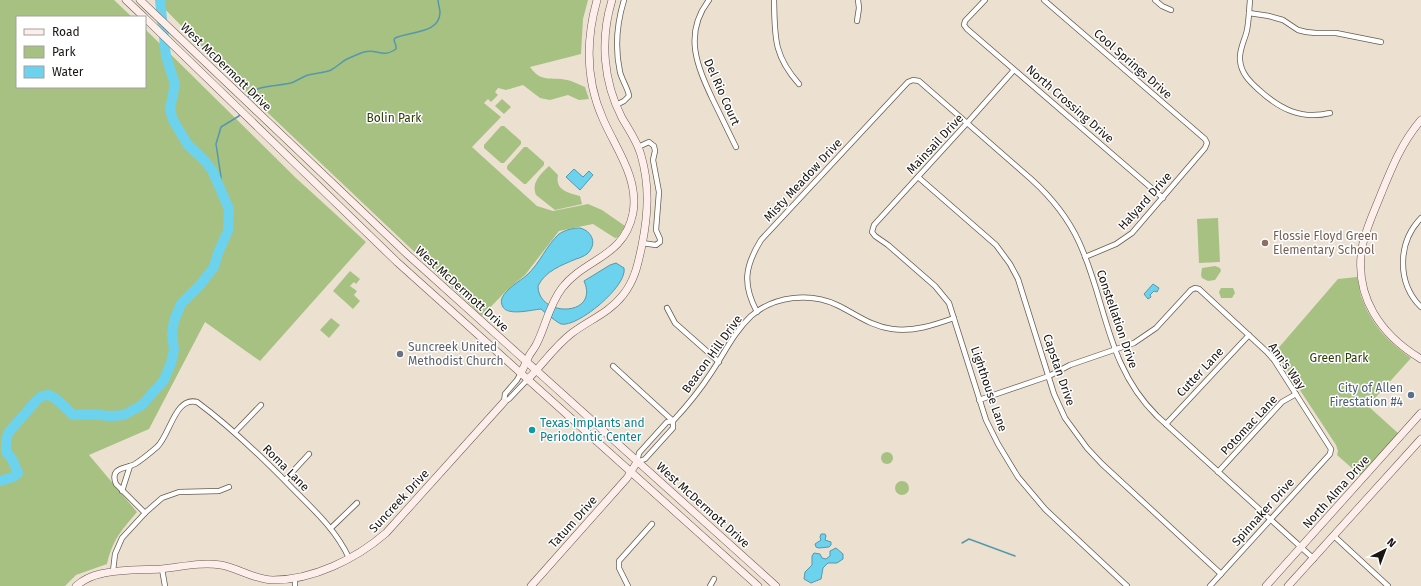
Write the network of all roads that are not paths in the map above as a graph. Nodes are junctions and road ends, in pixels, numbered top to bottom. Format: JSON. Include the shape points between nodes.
{"nodes":[{"id":1,"x":126,"y":0,"type":"edge"},
{"id":2,"x":140,"y":0,"type":"edge"},
{"id":3,"x":597,"y":0,"type":"edge"},
{"id":4,"x":612,"y":0,"type":"edge"},
{"id":5,"x":624,"y":0,"type":"edge"},
{"id":6,"x":709,"y":0,"type":"edge"},
{"id":7,"x":774,"y":0,"type":"edge"},
{"id":8,"x":858,"y":0,"type":"edge"},
{"id":9,"x":984,"y":0,"type":"edge"},
{"id":10,"x":1044,"y":0,"type":"edge"},
{"id":11,"x":1155,"y":0,"type":"edge"},
{"id":12,"x":1250,"y":0,"type":"edge"},
{"id":13,"x":1171,"y":10,"type":"dead end"},
{"id":14,"x":1249,"y":12,"type":"junction"},
{"id":15,"x":142,"y":16,"type":"edge"},
{"id":16,"x":146,"y":20,"type":"edge"},
{"id":17,"x":857,"y":21,"type":"dead end"},
{"id":18,"x":1381,"y":42,"type":"dead end"},
{"id":19,"x":1014,"y":70,"type":"junction"},
{"id":20,"x":913,"y":80,"type":"joint"},
{"id":21,"x":799,"y":84,"type":"dead end"},
{"id":22,"x":616,"y":104,"type":"junction"},
{"id":23,"x":1330,"y":113,"type":"dead end"},
{"id":24,"x":1421,"y":120,"type":"edge"},
{"id":25,"x":967,"y":123,"type":"junction"},
{"id":26,"x":1207,"y":144,"type":"joint"},
{"id":27,"x":638,"y":147,"type":"junction"},
{"id":28,"x":736,"y":147,"type":"dead end"},
{"id":29,"x":918,"y":176,"type":"junction"},
{"id":30,"x":1162,"y":198,"type":"junction"},
{"id":31,"x":1421,"y":218,"type":"edge"},
{"id":32,"x":872,"y":232,"type":"joint"},
{"id":33,"x":642,"y":243,"type":"junction"},
{"id":34,"x":1085,"y":257,"type":"junction"},
{"id":35,"x":1421,"y":307,"type":"edge"},
{"id":36,"x":667,"y":308,"type":"dead end"},
{"id":37,"x":757,"y":312,"type":"junction"},
{"id":38,"x":954,"y":318,"type":"junction"},
{"id":39,"x":1249,"y":335,"type":"junction"},
{"id":40,"x":1115,"y":350,"type":"junction"},
{"id":41,"x":1421,"y":358,"type":"edge"},
{"id":42,"x":526,"y":362,"type":"junction"},
{"id":43,"x":719,"y":362,"type":"junction"},
{"id":44,"x":613,"y":366,"type":"dead end"},
{"id":45,"x":536,"y":371,"type":"junction"},
{"id":46,"x":521,"y":373,"type":"junction"},
{"id":47,"x":1049,"y":376,"type":"junction"},
{"id":48,"x":528,"y":379,"type":"junction"},
{"id":49,"x":1296,"y":394,"type":"junction"},
{"id":50,"x":979,"y":400,"type":"junction"},
{"id":51,"x":504,"y":402,"type":"junction"},
{"id":52,"x":261,"y":405,"type":"dead end"},
{"id":53,"x":1421,"y":413,"type":"edge"},
{"id":54,"x":673,"y":421,"type":"junction"},
{"id":55,"x":1166,"y":424,"type":"junction"},
{"id":56,"x":235,"y":432,"type":"junction"},
{"id":57,"x":1421,"y":439,"type":"edge"},
{"id":58,"x":1331,"y":451,"type":"joint"},
{"id":59,"x":309,"y":454,"type":"dead end"},
{"id":60,"x":637,"y":462,"type":"junction"},
{"id":61,"x":130,"y":466,"type":"junction"},
{"id":62,"x":630,"y":471,"type":"junction"},
{"id":63,"x":1218,"y":472,"type":"junction"},
{"id":64,"x":285,"y":480,"type":"junction"},
{"id":65,"x":229,"y":486,"type":"dead end"},
{"id":66,"x":122,"y":491,"type":"junction"},
{"id":67,"x":357,"y":503,"type":"dead end"},
{"id":68,"x":145,"y":513,"type":"junction"},
{"id":69,"x":1270,"y":519,"type":"junction"},
{"id":70,"x":652,"y":524,"type":"dead end"},
{"id":71,"x":331,"y":528,"type":"junction"},
{"id":72,"x":1334,"y":536,"type":"junction"},
{"id":73,"x":1301,"y":547,"type":"junction"},
{"id":74,"x":348,"y":558,"type":"junction"},
{"id":75,"x":1314,"y":559,"type":"junction"},
{"id":76,"x":162,"y":569,"type":"junction"},
{"id":77,"x":113,"y":571,"type":"junction"},
{"id":78,"x":1221,"y":574,"type":"junction"},
{"id":79,"x":295,"y":578,"type":"junction"},
{"id":80,"x":714,"y":578,"type":"dead end"},
{"id":81,"x":76,"y":586,"type":"edge"},
{"id":82,"x":164,"y":586,"type":"edge"},
{"id":83,"x":295,"y":586,"type":"edge"},
{"id":84,"x":531,"y":586,"type":"edge"},
{"id":85,"x":628,"y":586,"type":"edge"},
{"id":86,"x":710,"y":586,"type":"edge"},
{"id":87,"x":758,"y":586,"type":"edge"},
{"id":88,"x":776,"y":586,"type":"edge"},
{"id":89,"x":1127,"y":586,"type":"edge"},
{"id":90,"x":1210,"y":586,"type":"edge"},
{"id":91,"x":1266,"y":586,"type":"edge"},
{"id":92,"x":1288,"y":586,"type":"edge"},
{"id":93,"x":1388,"y":586,"type":"edge"}],
"edges":[{"from":1,"to":15,"type":"main road","name":"West McDermott Drive"},
{"from":2,"to":42,"type":"main road","name":"West McDermott Drive","via":[[408,255]]},
{"from":3,"to":42,"type":"main road","via":[[590,31],[591,76],[602,115],[632,182],[633,213],[616,245],[563,287]]},
{"from":4,"to":22,"type":"main road","via":[[604,46],[607,78]]},
{"from":5,"to":22,"type":"street","via":[[618,27],[618,56],[620,73],[629,96]]},
{"from":6,"to":28,"type":"street","name":"Del Rio Court","via":[[696,30],[696,56],[701,73]]},
{"from":7,"to":21,"type":"street","via":[[778,52],[787,70]]},
{"from":8,"to":17,"type":"street"},
{"from":9,"to":19,"type":"street","name":"North Crossing Drive","via":[[964,25]]},
{"from":10,"to":26,"type":"street","name":"Cool Springs Drive","via":[[1205,139]]},
{"from":11,"to":13,"type":"street"},
{"from":12,"to":14,"type":"street"},
{"from":14,"to":18,"type":"street","via":[[1283,20],[1306,32],[1336,33]]},
{"from":14,"to":23,"type":"street","via":[[1240,56],[1241,67],[1247,79],[1286,110],[1317,116]]},
{"from":16,"to":46,"type":"main road","name":"West McDermott Drive","via":[[397,262]]},
{"from":19,"to":25,"type":"street","name":"Mainsail Drive"},
{"from":19,"to":30,"type":"street","name":"North Crossing Drive"},
{"from":20,"to":25,"type":"street","name":"Constellation Drive","via":[[921,83]]},
{"from":20,"to":37,"type":"street","name":"Misty Meadow Drive","via":[[908,82],[761,240],[753,252],[747,275],[750,299]]},
{"from":22,"to":27,"type":"main road"},
{"from":24,"to":41,"type":"main road","via":[[1396,157],[1365,235],[1361,264],[1363,289],[1375,317],[1393,338]]},
{"from":25,"to":29,"type":"street","name":"Mainsail Drive"},
{"from":25,"to":34,"type":"street","name":"Constellation Drive","via":[[1041,188],[1066,220]]},
{"from":26,"to":30,"type":"street","name":"Halyard Drive"},
{"from":27,"to":33,"type":"main road","via":[[646,176],[648,197]]},
{"from":27,"to":33,"type":"street","via":[[649,142],[654,146],[653,160],[659,192],[656,227],[660,242]]},
{"from":29,"to":32,"type":"street","name":"Mainsail Drive","via":[[874,225]]},
{"from":29,"to":47,"type":"street","name":"Capstan Drive","via":[[996,245],[1010,264],[1018,279]]},
{"from":30,"to":34,"type":"street","name":"Halyard Drive","via":[[1124,239]]},
{"from":31,"to":35,"type":"street","via":[[1407,239],[1403,261],[1408,288]]},
{"from":32,"to":38,"type":"street","name":"Lighthouse Lane","via":[[942,293]]},
{"from":33,"to":45,"type":"main road","via":[[636,271],[622,296],[601,316],[568,337]]},
{"from":34,"to":40,"type":"street","name":"Constellation Drive"},
{"from":36,"to":43,"type":"street","via":[[675,324]]},
{"from":37,"to":38,"type":"street","name":"Beacon Hill Drive","via":[[784,300],[803,297],[830,302],[874,325],[892,329],[923,328]]},
{"from":37,"to":43,"type":"street","name":"Beacon Hill Drive","via":[[744,323]]},
{"from":38,"to":50,"type":"street","name":"Lighthouse Lane"},
{"from":39,"to":40,"type":"street","name":"Ann's Way","via":[[1195,288],[1156,328],[1134,343]]},
{"from":39,"to":49,"type":"street","name":"Ann's Way","via":[[1274,360]]},
{"from":39,"to":55,"type":"street","name":"Cutter Lane"},
{"from":40,"to":47,"type":"street","via":[[1070,365]]},
{"from":40,"to":55,"type":"street","name":"Constellation Drive","via":[[1139,396]]},
{"from":42,"to":45,"type":"main road","name":"West McDermott Drive"},
{"from":42,"to":46,"type":"main road"},
{"from":43,"to":54,"type":"street","name":"Beacon Hill Drive","via":[[702,388]]},
{"from":44,"to":54,"type":"street"},
{"from":45,"to":48,"type":"main road"},
{"from":45,"to":60,"type":"main road","name":"West McDermott Drive"},
{"from":46,"to":48,"type":"main road","name":"West McDermott Drive"},
{"from":46,"to":51,"type":"street","name":"Suncreek Drive","via":[[504,394]]},
{"from":47,"to":50,"type":"street"},
{"from":47,"to":78,"type":"street","name":"Capstan Drive","via":[[1065,418],[1087,448]]},
{"from":48,"to":51,"type":"street","name":"Suncreek Drive"},
{"from":48,"to":62,"type":"main road","name":"West McDermott Drive"},
{"from":49,"to":58,"type":"street","name":"Ann's Way"},
{"from":49,"to":63,"type":"street","name":"Potomac Lane","via":[[1282,402]]},
{"from":50,"to":89,"type":"street","name":"Lighthouse Lane","via":[[998,444],[1026,488]]},
{"from":51,"to":74,"type":"main road","name":"Suncreek Drive","via":[[386,533],[368,548]]},
{"from":52,"to":56,"type":"street"},
{"from":53,"to":73,"type":"main road","name":"North Alma Drive"},
{"from":54,"to":60,"type":"street","name":"Beacon Hill Drive","via":[[667,422],[639,453]]},
{"from":54,"to":60,"type":"street","name":"Beacon Hill Drive","via":[[673,428],[645,459]]},
{"from":55,"to":63,"type":"street","name":"Constellation Drive"},
{"from":56,"to":61,"type":"street","name":"Roma Lane","via":[[197,402],[189,402],[181,407],[159,445]]},
{"from":56,"to":64,"type":"street","name":"Roma Lane"},
{"from":57,"to":72,"type":"main road"},
{"from":58,"to":69,"type":"street","name":"Spinnaker Drive"},
{"from":59,"to":64,"type":"street"},
{"from":60,"to":62,"type":"main road","name":"Tatum Drive"},
{"from":60,"to":88,"type":"main road","name":"West McDermott Drive"},
{"from":61,"to":66,"type":"street"},
{"from":61,"to":66,"type":"street","via":[[120,469],[114,476]]},
{"from":62,"to":84,"type":"main road","name":"Tatum Drive"},
{"from":62,"to":87,"type":"main road","name":"West McDermott Drive"},
{"from":63,"to":69,"type":"street","name":"Constellation Drive"},
{"from":64,"to":71,"type":"street","name":"Roma Lane"},
{"from":65,"to":68,"type":"street","via":[[219,491],[179,492],[162,498]]},
{"from":66,"to":68,"type":"street"},
{"from":67,"to":71,"type":"street"},
{"from":68,"to":77,"type":"street","via":[[122,538],[115,554]]},
{"from":69,"to":73,"type":"street","name":"Constellation Drive"},
{"from":69,"to":78,"type":"street","name":"Spinnaker Drive"},
{"from":70,"to":85,"type":"street","via":[[619,561],[619,568]]},
{"from":71,"to":74,"type":"street","name":"Roma Lane","via":[[343,545]]},
{"from":72,"to":75,"type":"main road"},
{"from":72,"to":93,"type":"street"},
{"from":73,"to":75,"type":"street","name":"Constellation Drive"},
{"from":73,"to":91,"type":"main road","name":"North Alma Drive"},
{"from":74,"to":79,"type":"main road","name":"Suncreek Drive","via":[[320,572]]},
{"from":75,"to":92,"type":"main road"},
{"from":76,"to":77,"type":"main road","name":"Suncreek Drive"},
{"from":76,"to":79,"type":"main road","name":"Suncreek Drive","via":[[205,564],[231,567],[272,580]]},
{"from":76,"to":82,"type":"street"},
{"from":77,"to":81,"type":"main road","name":"Suncreek Drive","via":[[89,578]]},
{"from":78,"to":90,"type":"street","name":"Spinnaker Drive"},
{"from":79,"to":83,"type":"street"},
{"from":80,"to":86,"type":"street"}]}
